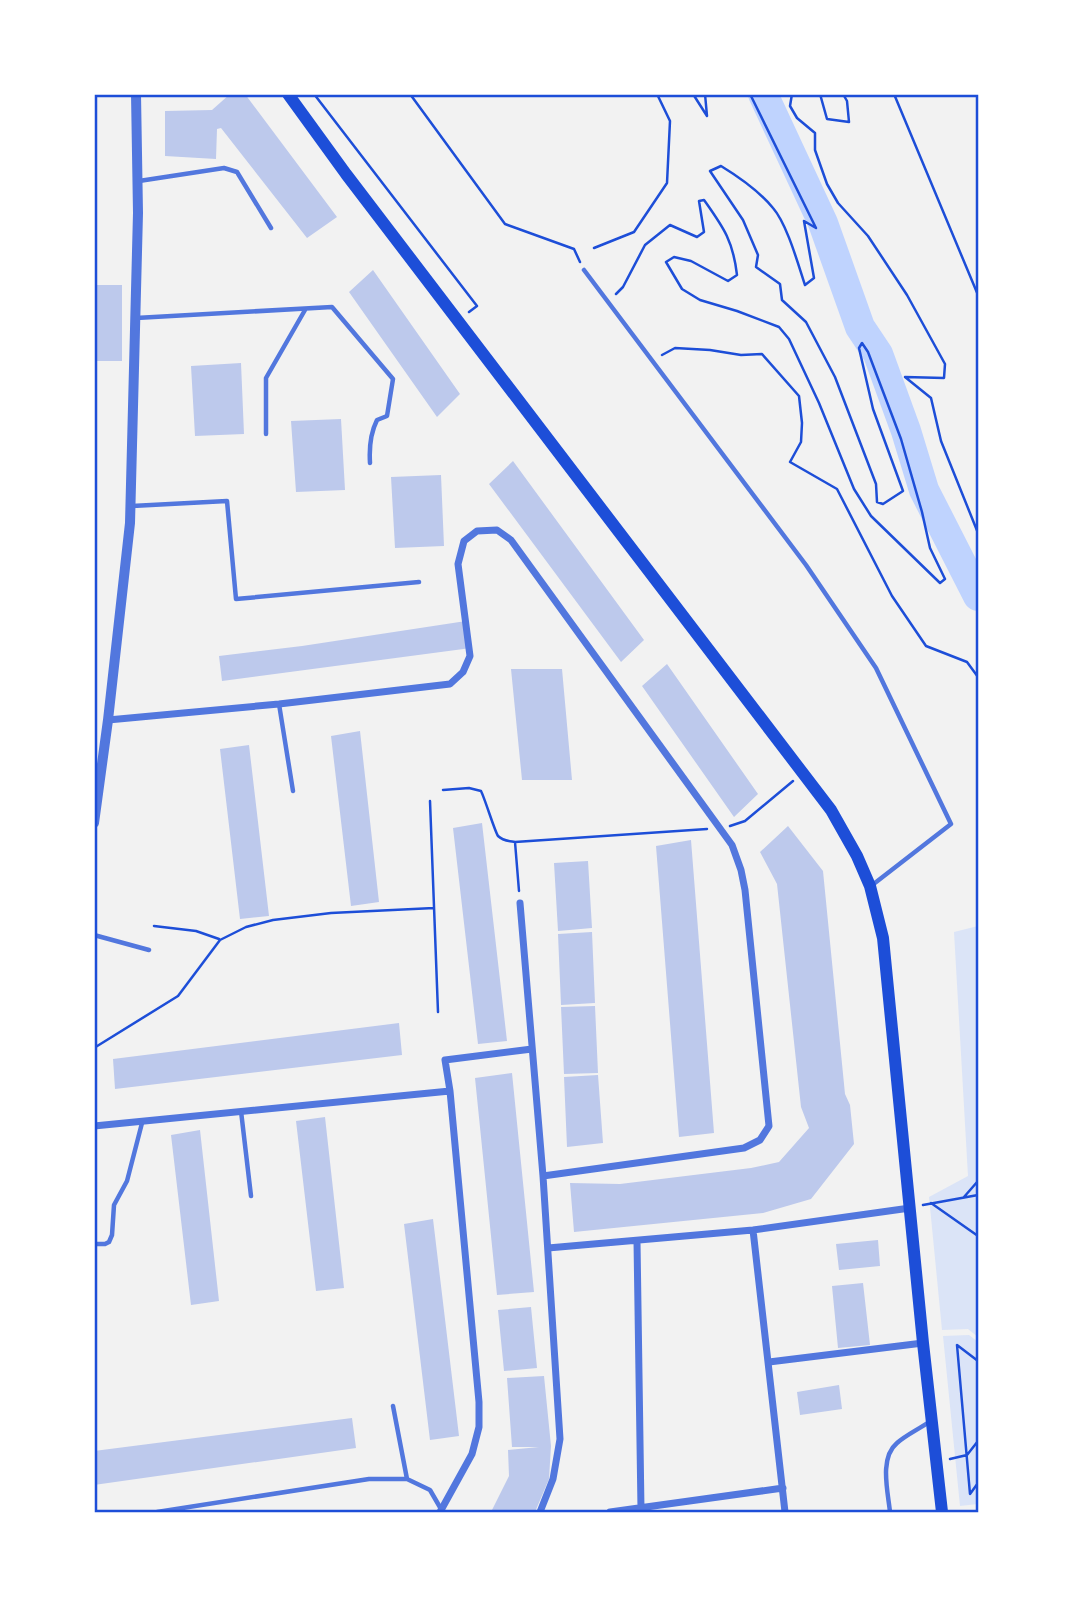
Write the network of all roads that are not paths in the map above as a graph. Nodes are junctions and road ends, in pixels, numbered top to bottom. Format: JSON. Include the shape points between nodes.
{"nodes":[{"id":1,"x":288,"y":94,"type":"edge"},
{"id":2,"x":138,"y":97,"type":"edge"},
{"id":3,"x":138,"y":181,"type":"junction"},
{"id":4,"x":271,"y":228,"type":"dead end"},
{"id":5,"x":584,"y":270,"type":"road end"},
{"id":6,"x":305,"y":310,"type":"junction"},
{"id":7,"x":135,"y":318,"type":"junction"},
{"id":8,"x":266,"y":434,"type":"dead end"},
{"id":9,"x":370,"y":463,"type":"dead end"},
{"id":10,"x":131,"y":506,"type":"junction"},
{"id":11,"x":419,"y":582,"type":"dead end"},
{"id":12,"x":279,"y":704,"type":"junction"},
{"id":13,"x":108,"y":720,"type":"junction"},
{"id":14,"x":293,"y":791,"type":"dead end"},
{"id":15,"x":94,"y":823,"type":"edge"},
{"id":16,"x":870,"y":886,"type":"junction"},
{"id":17,"x":520,"y":903,"type":"road end"},
{"id":18,"x":94,"y":935,"type":"edge"},
{"id":19,"x":149,"y":950,"type":"dead end"},
{"id":20,"x":532,"y":1049,"type":"junction"},
{"id":21,"x":450,"y":1091,"type":"junction"},
{"id":22,"x":241,"y":1111,"type":"junction"},
{"id":23,"x":142,"y":1123,"type":"junction"},
{"id":24,"x":94,"y":1126,"type":"edge"},
{"id":25,"x":543,"y":1176,"type":"junction"},
{"id":26,"x":250,"y":1196,"type":"dead end"},
{"id":27,"x":910,"y":1208,"type":"junction"},
{"id":28,"x":753,"y":1230,"type":"junction"},
{"id":29,"x":637,"y":1241,"type":"junction"},
{"id":30,"x":94,"y":1244,"type":"edge"},
{"id":31,"x":548,"y":1248,"type":"junction"},
{"id":32,"x":923,"y":1343,"type":"junction"},
{"id":33,"x":769,"y":1362,"type":"junction"},
{"id":34,"x":393,"y":1406,"type":"dead end"},
{"id":35,"x":932,"y":1420,"type":"junction"},
{"id":36,"x":407,"y":1479,"type":"junction"},
{"id":37,"x":783,"y":1488,"type":"junction"},
{"id":38,"x":205,"y":1509,"type":"edge"},
{"id":39,"x":641,"y":1509,"type":"junction"},
{"id":40,"x":440,"y":1511,"type":"edge"},
{"id":41,"x":157,"y":1513,"type":"edge"},
{"id":42,"x":540,"y":1513,"type":"edge"},
{"id":43,"x":610,"y":1513,"type":"edge"},
{"id":44,"x":785,"y":1513,"type":"edge"},
{"id":45,"x":890,"y":1513,"type":"edge"},
{"id":46,"x":942,"y":1513,"type":"edge"}],
"edges":[{"from":1,"to":16,"type":"main road","via":[[831,810]]},
{"from":2,"to":3,"type":"street"},
{"from":3,"to":4,"type":"lane","via":[[224,168],[237,173]]},
{"from":3,"to":7,"type":"street"},
{"from":5,"to":16,"type":"lane","via":[[806,565],[876,668],[951,824]]},
{"from":6,"to":7,"type":"lane"},
{"from":6,"to":8,"type":"lane","via":[[266,378]]},
{"from":6,"to":9,"type":"lane","via":[[332,307],[393,379],[387,416],[377,420],[372,430]]},
{"from":7,"to":10,"type":"street"},
{"from":10,"to":11,"type":"lane","via":[[227,501],[236,599]]},
{"from":10,"to":13,"type":"street"},
{"from":12,"to":13,"type":"street"},
{"from":12,"to":14,"type":"lane"},
{"from":12,"to":25,"type":"street","via":[[450,684],[463,672],[470,656],[458,564],[464,541],[477,531],[497,530],[511,540],[732,845],[745,890],[769,1126],[760,1140],[744,1148]]},
{"from":13,"to":15,"type":"street"},
{"from":16,"to":27,"type":"main road","via":[[883,938]]},
{"from":17,"to":20,"type":"street"},
{"from":18,"to":19,"type":"lane"},
{"from":20,"to":21,"type":"street","via":[[445,1060]]},
{"from":20,"to":25,"type":"street"},
{"from":21,"to":22,"type":"street"},
{"from":21,"to":40,"type":"street","via":[[479,1427],[472,1454]]},
{"from":22,"to":23,"type":"street"},
{"from":22,"to":26,"type":"lane"},
{"from":23,"to":24,"type":"street"},
{"from":23,"to":30,"type":"lane","via":[[127,1181],[114,1205],[112,1236],[105,1244]]},
{"from":25,"to":31,"type":"street"},
{"from":27,"to":28,"type":"street"},
{"from":27,"to":32,"type":"main road"},
{"from":28,"to":29,"type":"street"},
{"from":28,"to":33,"type":"street"},
{"from":29,"to":31,"type":"street"},
{"from":29,"to":39,"type":"street"},
{"from":31,"to":42,"type":"street","via":[[560,1439],[553,1479]]},
{"from":32,"to":33,"type":"street"},
{"from":32,"to":35,"type":"main road"},
{"from":33,"to":37,"type":"street"},
{"from":34,"to":36,"type":"lane"},
{"from":35,"to":45,"type":"lane","via":[[894,1445],[888,1457]]},
{"from":35,"to":46,"type":"main road"},
{"from":36,"to":38,"type":"lane","via":[[369,1479]]},
{"from":36,"to":40,"type":"lane","via":[[429,1490]]},
{"from":37,"to":39,"type":"street"},
{"from":37,"to":44,"type":"street"},
{"from":38,"to":41,"type":"lane"},
{"from":39,"to":43,"type":"street"}]}
